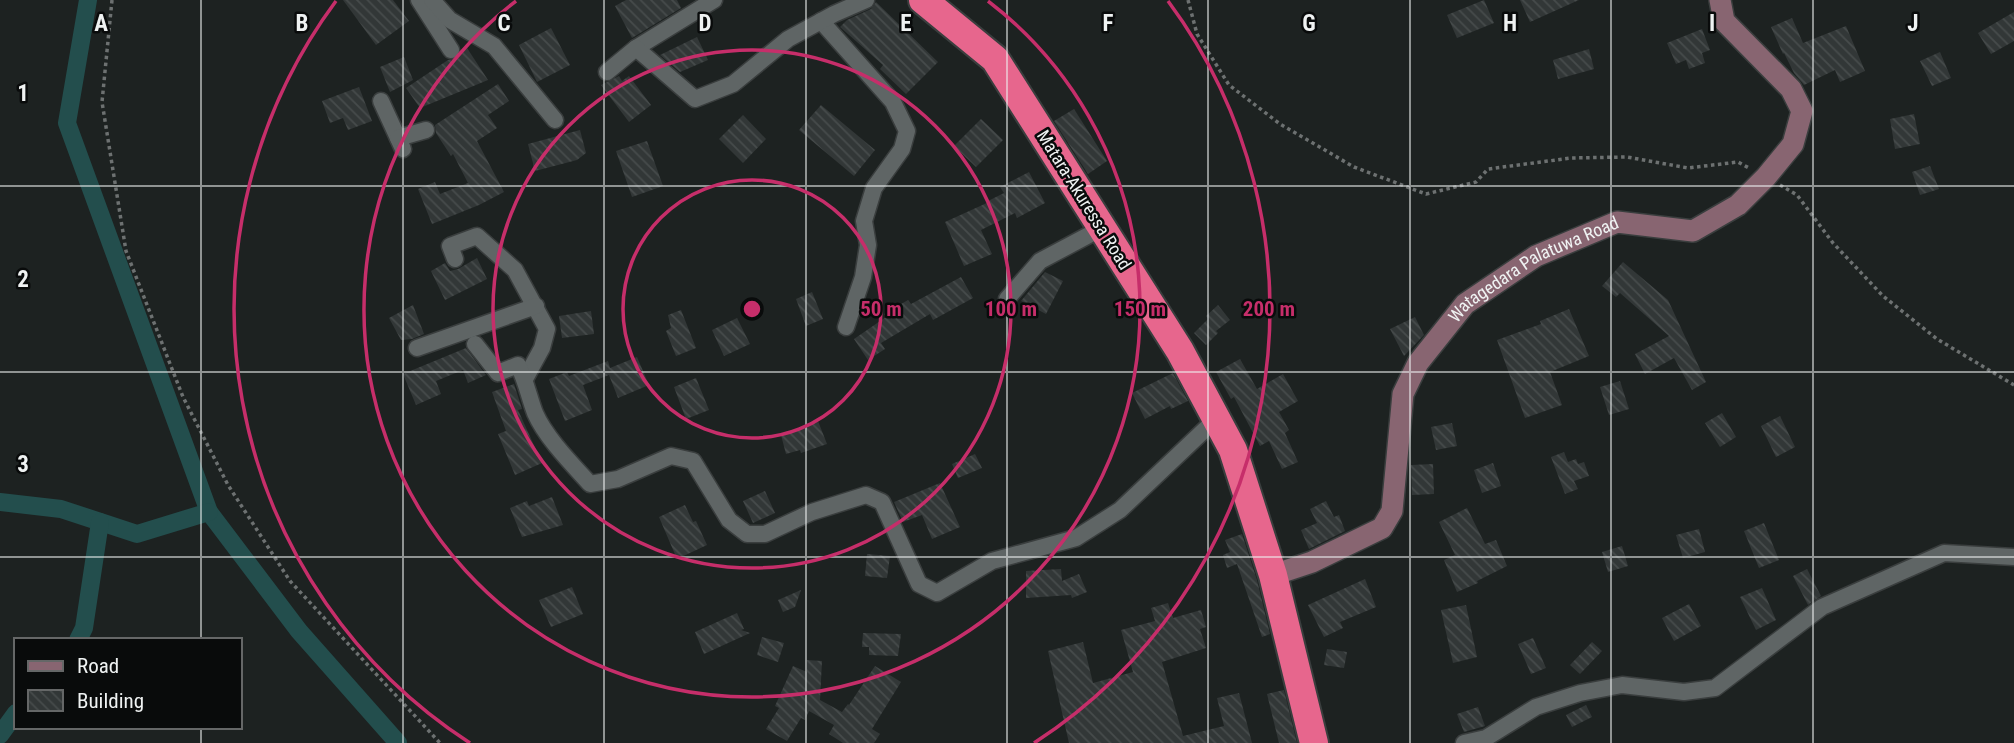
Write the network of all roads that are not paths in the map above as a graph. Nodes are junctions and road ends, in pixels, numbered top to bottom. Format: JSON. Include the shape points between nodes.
{"nodes":[{"id":1,"x":419,"y":0,"type":"edge"},
{"id":2,"x":432,"y":0,"type":"edge"},
{"id":3,"x":714,"y":0,"type":"edge"},
{"id":4,"x":866,"y":0,"type":"edge"},
{"id":5,"x":923,"y":0,"type":"edge"},
{"id":6,"x":1720,"y":0,"type":"edge"},
{"id":7,"x":821,"y":21,"type":"junction"},
{"id":8,"x":636,"y":48,"type":"junction"},
{"id":9,"x":451,"y":50,"type":"dead end"},
{"id":10,"x":607,"y":72,"type":"dead end"},
{"id":11,"x":381,"y":101,"type":"dead end"},
{"id":12,"x":555,"y":120,"type":"dead end"},
{"id":13,"x":426,"y":131,"type":"dead end"},
{"id":14,"x":1102,"y":228,"type":"junction"},
{"id":15,"x":455,"y":259,"type":"dead end"},
{"id":16,"x":1007,"y":299,"type":"dead end"},
{"id":17,"x":536,"y":306,"type":"junction"},
{"id":18,"x":846,"y":327,"type":"dead end"},
{"id":19,"x":475,"y":344,"type":"dead end"},
{"id":20,"x":417,"y":348,"type":"dead end"},
{"id":21,"x":525,"y":379,"type":"junction"},
{"id":22,"x":1216,"y":419,"type":"junction"},
{"id":23,"x":2014,"y":557,"type":"edge"},
{"id":24,"x":1273,"y":575,"type":"junction"},
{"id":25,"x":1314,"y":743,"type":"edge"},
{"id":26,"x":1464,"y":743,"type":"edge"}],
"edges":[{"from":1,"to":9,"type":"street"},
{"from":2,"to":12,"type":"street","via":[[450,20],[494,46]]},
{"from":3,"to":8,"type":"street"},
{"from":4,"to":7,"type":"street"},
{"from":5,"to":14,"type":"highway","name":"Matara-Akuressa Road","via":[[995,59]]},
{"from":6,"to":24,"type":"street","name":"Watagedara Palatuwa Road","via":[[1724,21],[1791,89],[1802,111],[1793,144],[1738,205],[1693,231],[1617,222],[1536,256],[1465,304],[1418,363],[1403,394],[1392,510],[1382,528],[1312,562]]},
{"from":7,"to":8,"type":"street","via":[[788,39],[733,84],[695,99]]},
{"from":7,"to":18,"type":"street","via":[[893,102],[907,131],[902,149],[874,188],[864,220],[868,246],[863,277]]},
{"from":8,"to":10,"type":"street"},
{"from":11,"to":13,"type":"street","via":[[401,144]]},
{"from":14,"to":16,"type":"street","via":[[1040,261]]},
{"from":14,"to":22,"type":"highway","name":"Matara-Akuressa Road","via":[[1180,351]]},
{"from":15,"to":17,"type":"street","via":[[450,246],[477,236],[516,270]]},
{"from":17,"to":20,"type":"street"},
{"from":17,"to":21,"type":"street","via":[[547,329]]},
{"from":19,"to":21,"type":"street","via":[[498,373],[518,365]]},
{"from":21,"to":22,"type":"street","via":[[536,415],[590,484],[618,480],[671,456],[693,461],[729,520],[747,534],[765,534],[812,512],[866,495],[882,502],[919,584],[937,593],[992,561],[1076,538],[1119,510]]},
{"from":22,"to":24,"type":"highway","name":"Matara-Akuressa Road","via":[[1233,450]]},
{"from":23,"to":26,"type":"street","via":[[1944,553],[1822,607],[1715,688],[1684,692],[1622,685],[1580,693],[1536,707],[1486,738]]},
{"from":24,"to":25,"type":"highway","name":"Matara-Akuressa Road"}]}
